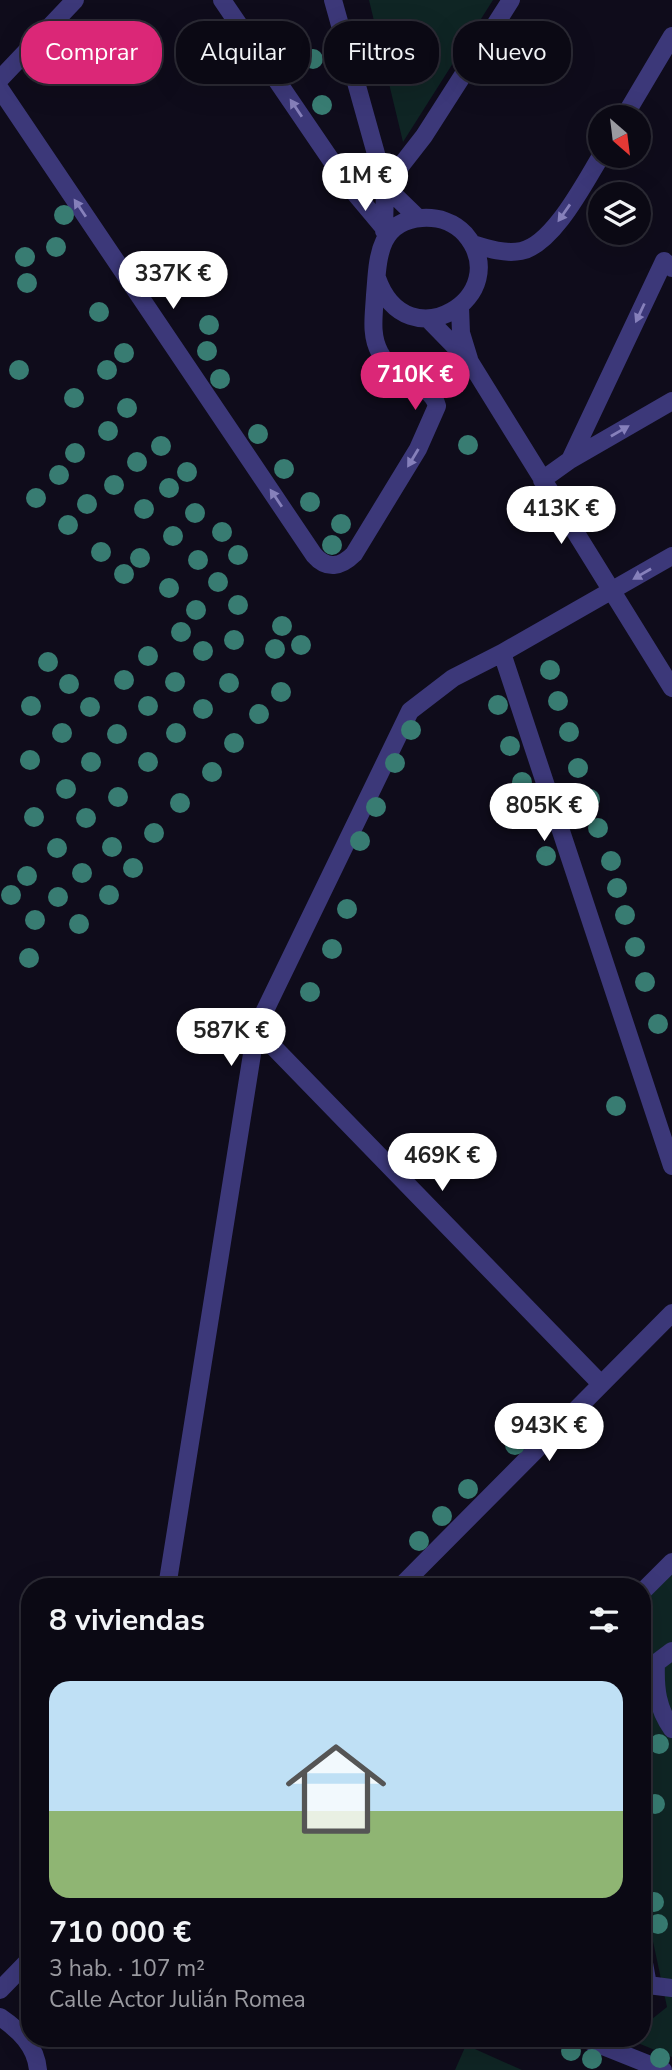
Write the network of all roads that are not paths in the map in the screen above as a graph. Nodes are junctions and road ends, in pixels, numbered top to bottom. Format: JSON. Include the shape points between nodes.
{"nodes":[{"id":1,"x":75,"y":0,"type":"edge"},
{"id":2,"x":222,"y":0,"type":"edge"},
{"id":3,"x":333,"y":0,"type":"edge"},
{"id":4,"x":511,"y":0,"type":"edge"},
{"id":5,"x":672,"y":36,"type":"edge"},
{"id":6,"x":0,"y":79,"type":"edge"},
{"id":7,"x":0,"y":89,"type":"edge"},
{"id":8,"x":631,"y":105,"type":"edge"},
{"id":9,"x":593,"y":168,"type":"edge"},
{"id":10,"x":384,"y":186,"type":"junction"},
{"id":11,"x":418,"y":218,"type":"junction"},
{"id":12,"x":384,"y":234,"type":"junction"},
{"id":13,"x":473,"y":244,"type":"junction"},
{"id":14,"x":672,"y":268,"type":"edge"},
{"id":15,"x":377,"y":278,"type":"junction"},
{"id":16,"x":460,"y":307,"type":"junction"},
{"id":17,"x":428,"y":319,"type":"junction"},
{"id":18,"x":470,"y":362,"type":"junction"},
{"id":19,"x":672,"y":401,"type":"edge"},
{"id":20,"x":570,"y":460,"type":"junction"},
{"id":21,"x":542,"y":480,"type":"junction"},
{"id":22,"x":672,"y":556,"type":"edge"},
{"id":23,"x":612,"y":591,"type":"junction"},
{"id":24,"x":502,"y":653,"type":"junction"},
{"id":25,"x":672,"y":688,"type":"edge"},
{"id":26,"x":256,"y":1029,"type":"junction"},
{"id":27,"x":672,"y":1166,"type":"edge"},
{"id":28,"x":672,"y":1313,"type":"edge"},
{"id":29,"x":601,"y":1384,"type":"junction"},
{"id":30,"x":672,"y":1562,"type":"edge"},
{"id":31,"x":168,"y":1578,"type":"edge"},
{"id":32,"x":410,"y":1578,"type":"edge"},
{"id":33,"x":651,"y":1583,"type":"edge"},
{"id":34,"x":672,"y":1651,"type":"edge"},
{"id":35,"x":651,"y":1660,"type":"edge"},
{"id":36,"x":651,"y":1673,"type":"edge"},
{"id":37,"x":672,"y":1729,"type":"edge"},
{"id":38,"x":21,"y":1968,"type":"edge"},
{"id":39,"x":651,"y":1988,"type":"edge"},
{"id":40,"x":672,"y":1988,"type":"edge"},
{"id":41,"x":0,"y":1990,"type":"edge"},
{"id":42,"x":0,"y":2017,"type":"edge"},
{"id":43,"x":21,"y":2033,"type":"edge"},
{"id":44,"x":30,"y":2047,"type":"edge"},
{"id":45,"x":609,"y":2047,"type":"edge"},
{"id":46,"x":38,"y":2070,"type":"edge"},
{"id":47,"x":663,"y":2070,"type":"edge"}],
"edges":[{"from":1,"to":6,"type":"street"},
{"from":12,"to":2,"type":"street","one_way":true},
{"from":3,"to":10,"type":"street"},
{"from":4,"to":10,"type":"street","via":[[424,136]]},
{"from":5,"to":8,"type":"street"},
{"from":15,"to":7,"type":"street","one_way":true,"via":[[373,328],[379,352],[402,377],[432,393],[437,405],[418,449],[354,554],[333,566],[314,555]]},
{"from":9,"to":13,"type":"street","one_way":true,"via":[[538,243],[524,251],[506,252]]},
{"from":10,"to":11,"type":"street"},
{"from":10,"to":12,"type":"street"},
{"from":11,"to":12,"type":"street"},
{"from":11,"to":13,"type":"street","via":[[450,222]]},
{"from":12,"to":15,"type":"street"},
{"from":13,"to":16,"type":"street","via":[[476,285]]},
{"from":14,"to":20,"type":"street","one_way":true,"via":[[664,261]]},
{"from":15,"to":17,"type":"street","via":[[395,307]]},
{"from":16,"to":17,"type":"street"},
{"from":16,"to":18,"type":"street","via":[[461,333]]},
{"from":17,"to":18,"type":"street"},
{"from":18,"to":21,"type":"street"},
{"from":20,"to":19,"type":"street","one_way":true},
{"from":20,"to":21,"type":"street"},
{"from":21,"to":23,"type":"street"},
{"from":22,"to":23,"type":"street","one_way":true},
{"from":23,"to":24,"type":"street"},
{"from":23,"to":25,"type":"street"},
{"from":24,"to":26,"type":"street","via":[[453,678],[410,711]]},
{"from":24,"to":27,"type":"street"},
{"from":26,"to":29,"type":"street"},
{"from":26,"to":31,"type":"street"},
{"from":28,"to":29,"type":"street"},
{"from":29,"to":32,"type":"street"},
{"from":30,"to":33,"type":"street"},
{"from":34,"to":35,"type":"street"},
{"from":36,"to":37,"type":"street"},
{"from":38,"to":41,"type":"street"},
{"from":39,"to":40,"type":"street"},
{"from":42,"to":43,"type":"street"},
{"from":44,"to":46,"type":"street"},
{"from":45,"to":47,"type":"street"}]}
